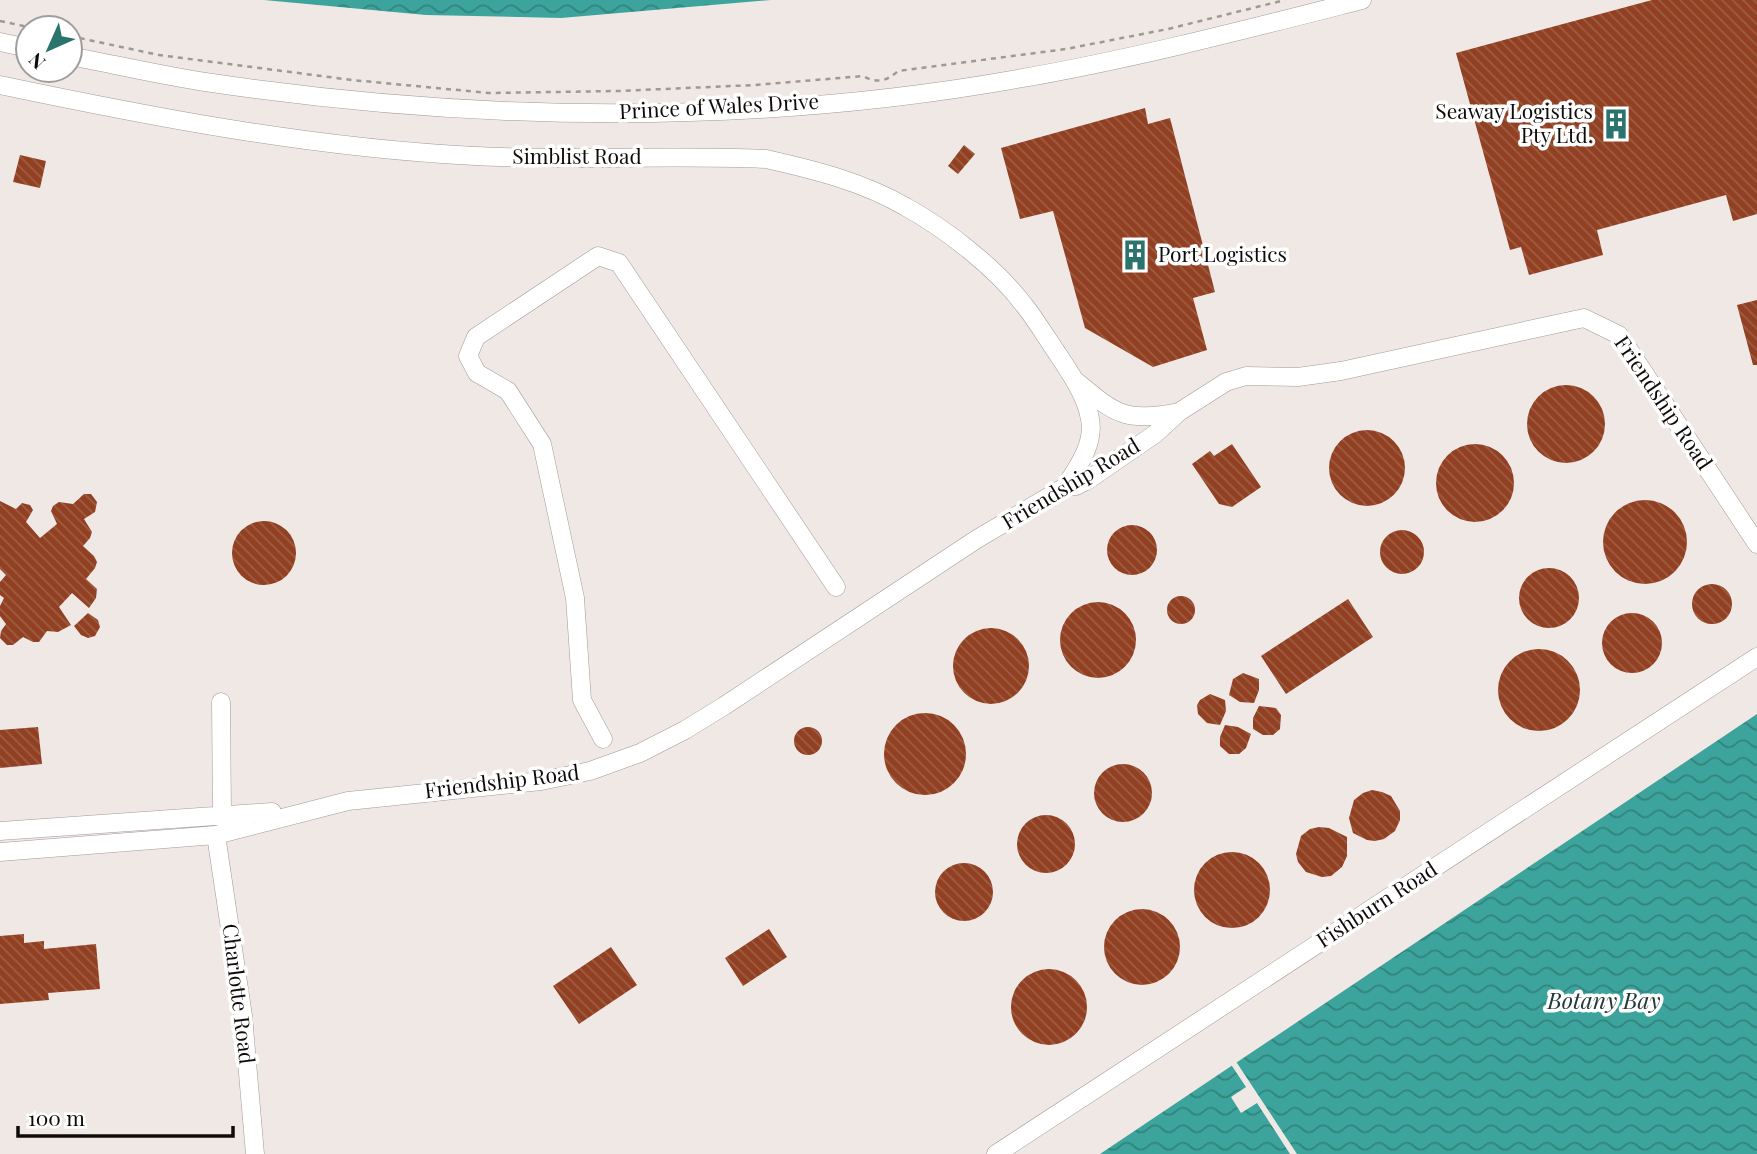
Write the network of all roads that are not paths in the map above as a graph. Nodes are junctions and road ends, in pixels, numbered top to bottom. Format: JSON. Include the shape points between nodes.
{"nodes":[{"id":1,"x":1362,"y":0,"type":"edge"},
{"id":2,"x":84,"y":59,"type":"edge"},
{"id":3,"x":0,"y":85,"type":"edge"},
{"id":4,"x":1075,"y":379,"type":"junction"},
{"id":5,"x":1179,"y":412,"type":"junction"},
{"id":6,"x":1065,"y":487,"type":"junction"},
{"id":7,"x":1757,"y":544,"type":"edge"},
{"id":8,"x":836,"y":587,"type":"dead end"},
{"id":9,"x":1757,"y":657,"type":"edge"},
{"id":10,"x":221,"y":702,"type":"dead end"},
{"id":11,"x":603,"y":739,"type":"dead end"},
{"id":12,"x":314,"y":808,"type":"junction"},
{"id":13,"x":222,"y":816,"type":"junction"},
{"id":14,"x":0,"y":831,"type":"edge"},
{"id":15,"x":216,"y":835,"type":"junction"},
{"id":16,"x":0,"y":852,"type":"edge"},
{"id":17,"x":255,"y":1154,"type":"edge"},
{"id":18,"x":996,"y":1154,"type":"edge"}],
"edges":[{"from":1,"to":2,"type":"street","name":"Prince of Wales Drive","via":[[1014,80],[756,109],[487,110],[210,83]]},
{"from":3,"to":4,"type":"street","name":"Simblist Road","via":[[261,136],[367,148],[475,156],[755,159],[809,169],[860,184],[943,229],[1023,303]]},
{"from":4,"to":5,"type":"street","name":"Simblist Road","via":[[1107,407],[1129,416]]},
{"from":4,"to":6,"type":"street","name":"Simblist Road","via":[[1090,419],[1090,437]]},
{"from":5,"to":6,"type":"street","name":"Friendship Road","via":[[1088,480]]},
{"from":5,"to":7,"type":"street","name":"Friendship Road","via":[[1226,382],[1246,376],[1298,377],[1340,371],[1584,318],[1619,335]]},
{"from":6,"to":12,"type":"street","name":"Friendship Road","via":[[977,539],[724,706],[640,753],[590,771],[541,781],[385,795]]},
{"from":8,"to":11,"type":"street","via":[[618,262],[598,256],[475,337],[468,356],[477,373],[508,391],[542,444],[575,598],[582,700]]},
{"from":9,"to":18,"type":"street","name":"Fishburn Road"},
{"from":10,"to":13,"type":"street"},
{"from":12,"to":13,"type":"street","name":"Friendship Road"},
{"from":12,"to":15,"type":"street","name":"Friendship Road"},
{"from":13,"to":14,"type":"street","name":"Friendship Road"},
{"from":15,"to":16,"type":"street","name":"Friendship Road"},
{"from":15,"to":17,"type":"street","name":"Charlotte Road","via":[[243,1016]]}]}
